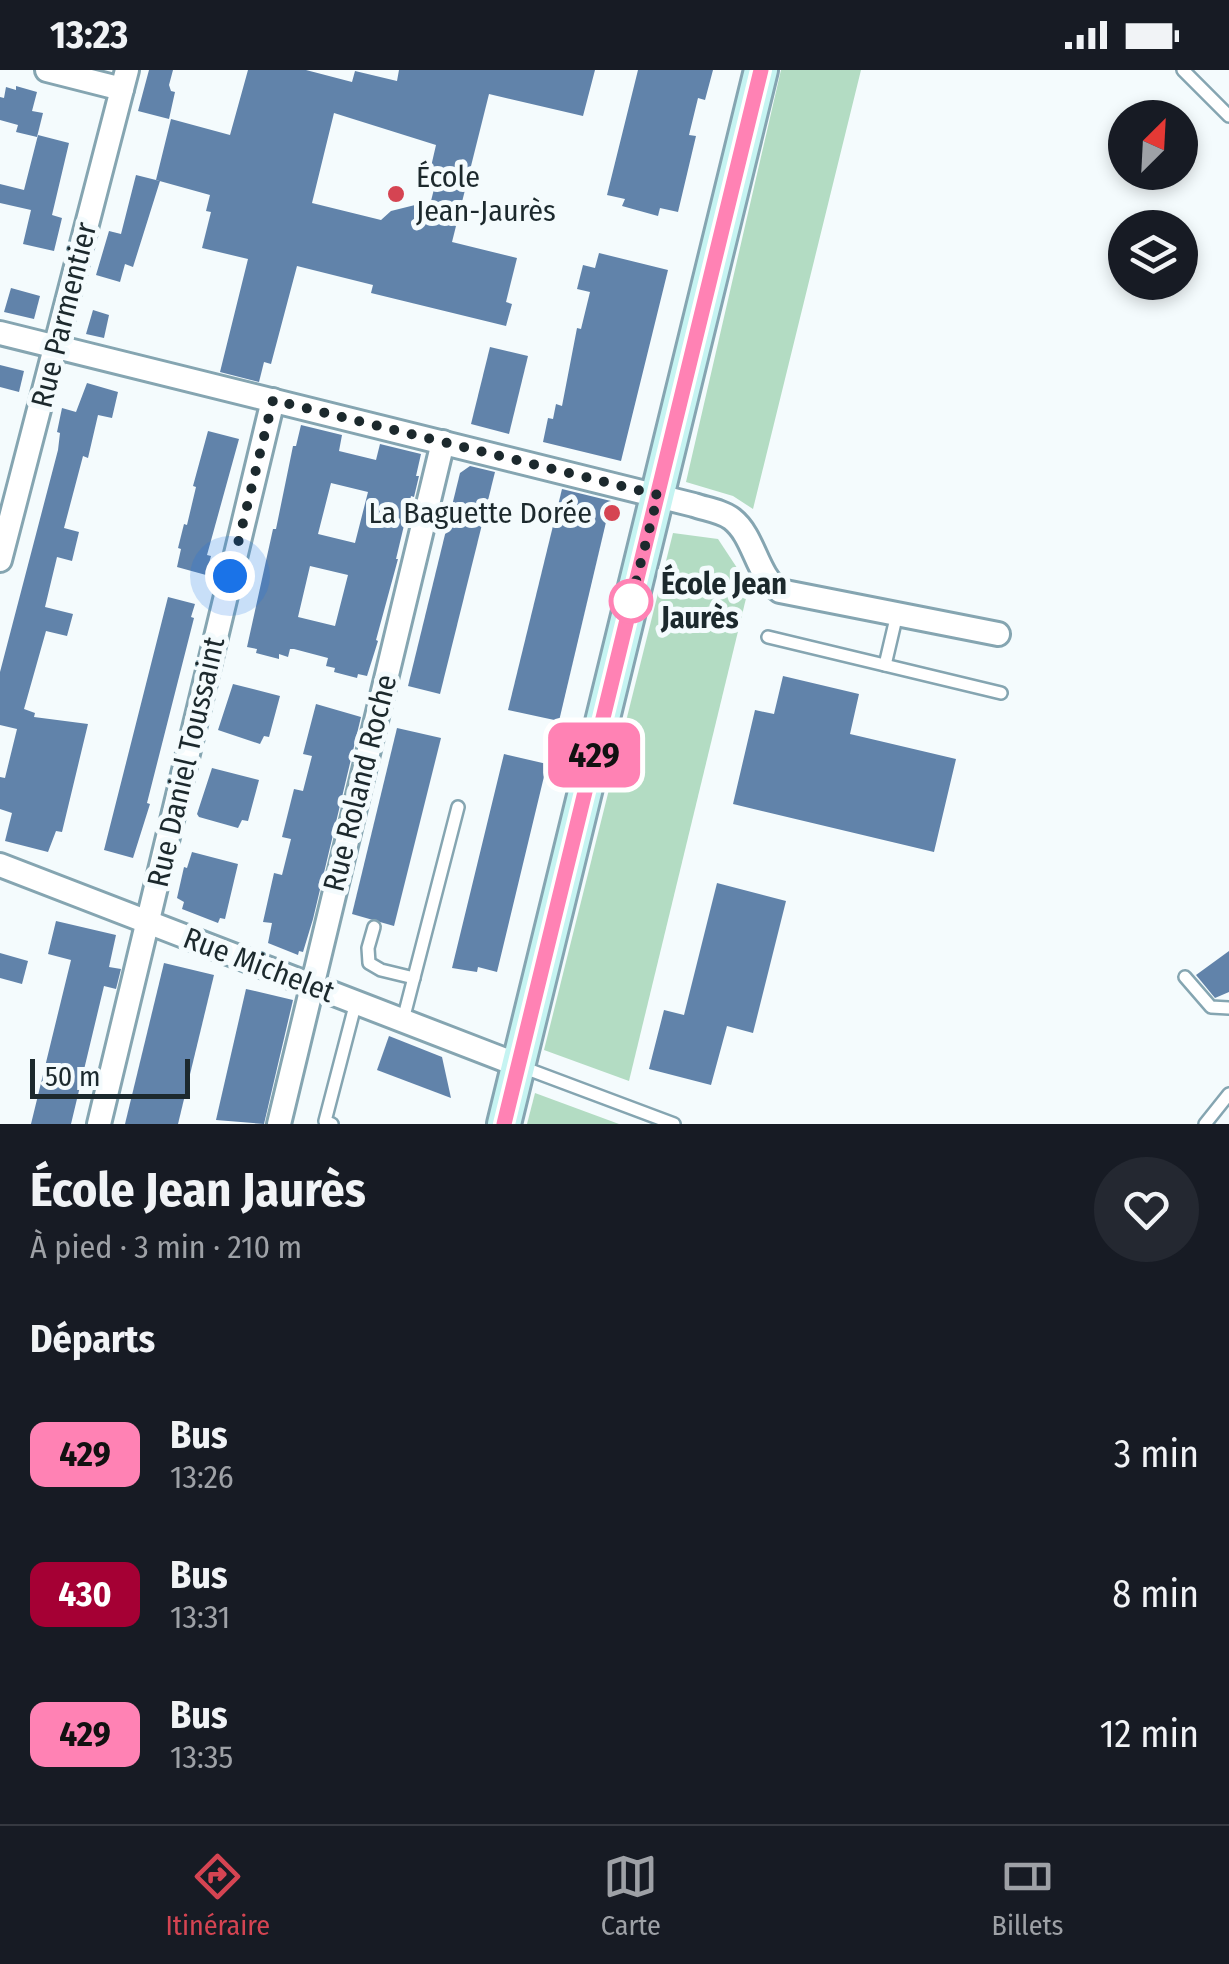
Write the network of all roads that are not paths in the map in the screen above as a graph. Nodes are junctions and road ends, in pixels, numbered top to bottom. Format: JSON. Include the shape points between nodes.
{"nodes":[{"id":1,"x":47,"y":70,"type":"edge"},
{"id":2,"x":762,"y":70,"type":"edge"},
{"id":3,"x":1183,"y":70,"type":"edge"},
{"id":4,"x":124,"y":80,"type":"edge"},
{"id":5,"x":1229,"y":116,"type":"edge"},
{"id":6,"x":0,"y":333,"type":"edge"},
{"id":7,"x":56,"y":346,"type":"junction"},
{"id":8,"x":273,"y":400,"type":"junction"},
{"id":9,"x":443,"y":442,"type":"junction"},
{"id":10,"x":658,"y":495,"type":"junction"},
{"id":11,"x":0,"y":560,"type":"edge"},
{"id":12,"x":898,"y":614,"type":"junction"},
{"id":13,"x":998,"y":634,"type":"dead end"},
{"id":14,"x":768,"y":636,"type":"dead end"},
{"id":15,"x":885,"y":665,"type":"junction"},
{"id":16,"x":1001,"y":694,"type":"dead end"},
{"id":17,"x":458,"y":807,"type":"dead end"},
{"id":18,"x":0,"y":864,"type":"edge"},
{"id":19,"x":148,"y":922,"type":"junction"},
{"id":20,"x":374,"y":927,"type":"dead end"},
{"id":21,"x":414,"y":978,"type":"junction"},
{"id":22,"x":1185,"y":978,"type":"dead end"},
{"id":23,"x":312,"y":984,"type":"junction"},
{"id":24,"x":356,"y":1002,"type":"junction"},
{"id":25,"x":1229,"y":1008,"type":"edge"},
{"id":26,"x":402,"y":1020,"type":"junction"},
{"id":27,"x":518,"y":1065,"type":"junction"},
{"id":28,"x":1229,"y":1094,"type":"edge"},
{"id":29,"x":99,"y":1124,"type":"edge"},
{"id":30,"x":279,"y":1124,"type":"edge"},
{"id":31,"x":332,"y":1124,"type":"edge"},
{"id":32,"x":504,"y":1124,"type":"edge"},
{"id":33,"x":674,"y":1124,"type":"edge"},
{"id":34,"x":1205,"y":1124,"type":"edge"}],
"edges":[{"from":1,"to":4,"type":"street"},
{"from":2,"to":10,"type":"main road"},
{"from":3,"to":5,"type":"lane"},
{"from":4,"to":7,"type":"street","name":"Rue Parmentier"},
{"from":6,"to":7,"type":"street"},
{"from":7,"to":8,"type":"street"},
{"from":7,"to":11,"type":"street","name":"Rue Parmentier"},
{"from":8,"to":9,"type":"street"},
{"from":8,"to":19,"type":"street","name":"Rue Daniel Toussaint"},
{"from":9,"to":10,"type":"street"},
{"from":9,"to":23,"type":"street","name":"Rue Roland Roche"},
{"from":10,"to":12,"type":"street","via":[[730,516],[780,591]]},
{"from":10,"to":27,"type":"main road"},
{"from":12,"to":13,"type":"street"},
{"from":12,"to":15,"type":"lane"},
{"from":14,"to":15,"type":"lane"},
{"from":15,"to":16,"type":"lane"},
{"from":17,"to":21,"type":"lane"},
{"from":18,"to":19,"type":"street","name":"Rue Michelet"},
{"from":19,"to":23,"type":"street","name":"Rue Michelet"},
{"from":19,"to":29,"type":"street","name":"Rue Daniel Toussaint"},
{"from":20,"to":21,"type":"lane","via":[[369,963]]},
{"from":21,"to":26,"type":"lane"},
{"from":22,"to":25,"type":"lane","via":[[1211,1008]]},
{"from":23,"to":24,"type":"street","name":"Rue Michelet"},
{"from":23,"to":30,"type":"street","name":"Rue Roland Roche"},
{"from":24,"to":26,"type":"street","name":"Rue Michelet"},
{"from":24,"to":31,"type":"lane","via":[[325,1122]]},
{"from":26,"to":27,"type":"street","name":"Rue Michelet"},
{"from":27,"to":32,"type":"main road"},
{"from":27,"to":33,"type":"lane"},
{"from":28,"to":34,"type":"lane"}]}
